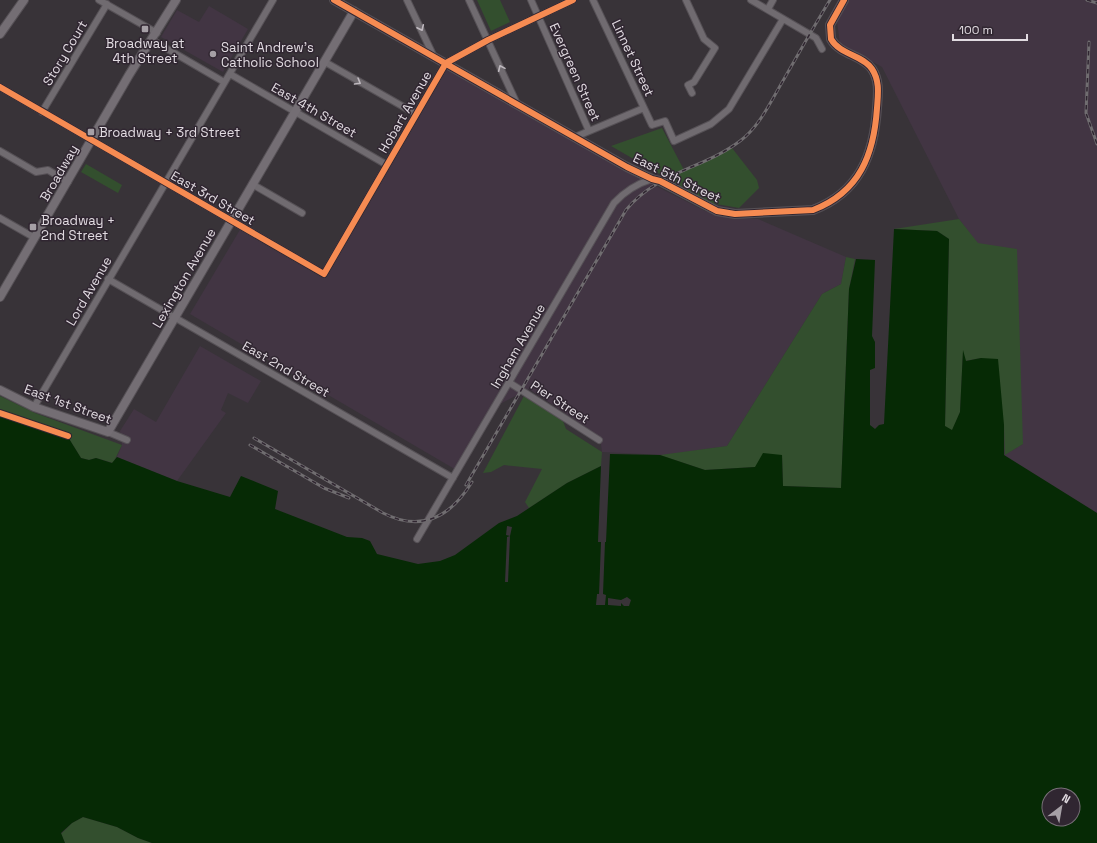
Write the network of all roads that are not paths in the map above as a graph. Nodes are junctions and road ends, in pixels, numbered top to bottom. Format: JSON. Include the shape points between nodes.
{"nodes":[{"id":1,"x":24,"y":0,"type":"edge"},
{"id":2,"x":99,"y":0,"type":"edge"},
{"id":3,"x":176,"y":0,"type":"edge"},
{"id":4,"x":273,"y":0,"type":"edge"},
{"id":5,"x":334,"y":0,"type":"edge"},
{"id":6,"x":407,"y":0,"type":"edge"},
{"id":7,"x":469,"y":0,"type":"edge"},
{"id":8,"x":531,"y":0,"type":"edge"},
{"id":9,"x":574,"y":0,"type":"edge"},
{"id":10,"x":593,"y":0,"type":"edge"},
{"id":11,"x":686,"y":0,"type":"edge"},
{"id":12,"x":751,"y":0,"type":"edge"},
{"id":13,"x":773,"y":0,"type":"edge"},
{"id":14,"x":844,"y":0,"type":"edge"},
{"id":15,"x":345,"y":3,"type":"edge"},
{"id":16,"x":107,"y":4,"type":"junction"},
{"id":17,"x":768,"y":9,"type":"junction"},
{"id":18,"x":354,"y":11,"type":"junction"},
{"id":19,"x":539,"y":16,"type":"junction"},
{"id":20,"x":782,"y":19,"type":"junction"},
{"id":21,"x":0,"y":34,"type":"edge"},
{"id":22,"x":154,"y":37,"type":"junction"},
{"id":23,"x":488,"y":40,"type":"junction"},
{"id":24,"x":822,"y":50,"type":"dead end"},
{"id":25,"x":434,"y":57,"type":"junction"},
{"id":26,"x":325,"y":62,"type":"junction"},
{"id":27,"x":446,"y":63,"type":"junction"},
{"id":28,"x":230,"y":74,"type":"junction"},
{"id":29,"x":224,"y":82,"type":"junction"},
{"id":30,"x":0,"y":87,"type":"edge"},
{"id":31,"x":692,"y":93,"type":"dead end"},
{"id":32,"x":516,"y":104,"type":"junction"},
{"id":33,"x":644,"y":108,"type":"junction"},
{"id":34,"x":295,"y":111,"type":"junction"},
{"id":35,"x":42,"y":112,"type":"junction"},
{"id":36,"x":416,"y":114,"type":"junction"},
{"id":37,"x":589,"y":131,"type":"junction"},
{"id":38,"x":575,"y":137,"type":"junction"},
{"id":39,"x":92,"y":140,"type":"junction"},
{"id":40,"x":0,"y":151,"type":"edge"},
{"id":41,"x":387,"y":164,"type":"junction"},
{"id":42,"x":652,"y":179,"type":"junction"},
{"id":43,"x":68,"y":182,"type":"junction"},
{"id":44,"x":165,"y":183,"type":"junction"},
{"id":45,"x":252,"y":184,"type":"junction"},
{"id":46,"x":302,"y":213,"type":"dead end"},
{"id":47,"x":0,"y":218,"type":"edge"},
{"id":48,"x":231,"y":221,"type":"junction"},
{"id":49,"x":34,"y":238,"type":"junction"},
{"id":50,"x":324,"y":274,"type":"joint"},
{"id":51,"x":108,"y":279,"type":"junction"},
{"id":52,"x":0,"y":297,"type":"edge"},
{"id":53,"x":175,"y":317,"type":"junction"},
{"id":54,"x":510,"y":382,"type":"junction"},
{"id":55,"x":0,"y":390,"type":"edge"},
{"id":56,"x":34,"y":407,"type":"junction"},
{"id":57,"x":108,"y":432,"type":"junction"},
{"id":58,"x":127,"y":440,"type":"dead end"},
{"id":59,"x":599,"y":440,"type":"dead end"},
{"id":60,"x":453,"y":478,"type":"junction"},
{"id":61,"x":417,"y":539,"type":"dead end"}],
"edges":[{"from":1,"to":21,"type":"street"},
{"from":2,"to":16,"type":"street"},
{"from":3,"to":22,"type":"street","name":"Broadway"},
{"from":4,"to":28,"type":"street","name":"Lord Avenue"},
{"from":5,"to":15,"type":"street","name":"East 5th Street"},
{"from":6,"to":25,"type":"street","one_way":true},
{"from":7,"to":23,"type":"street"},
{"from":8,"to":19,"type":"street","name":"Evergreen Street"},
{"from":9,"to":19,"type":"street","name":"Hobart Avenue"},
{"from":10,"to":33,"type":"street","name":"Linnet Street"},
{"from":11,"to":31,"type":"street","via":[[701,33],[715,48],[694,82],[688,86]]},
{"from":12,"to":17,"type":"street"},
{"from":13,"to":17,"type":"street"},
{"from":14,"to":42,"type":"street","name":"East 5th Street","via":[[830,25],[831,39],[839,48],[871,67],[878,87],[876,126],[869,154],[855,180],[845,191],[824,206],[813,210],[735,214],[707,208],[664,183]]},
{"from":15,"to":18,"type":"street","name":"East 5th Street"},
{"from":16,"to":22,"type":"street"},
{"from":16,"to":35,"type":"street","name":"Story Court"},
{"from":17,"to":20,"type":"street"},
{"from":18,"to":25,"type":"street","name":"East 5th Street"},
{"from":18,"to":26,"type":"street","name":"Lexington Avenue"},
{"from":19,"to":23,"type":"street","name":"Hobart Avenue"},
{"from":19,"to":37,"type":"street","name":"Evergreen Street"},
{"from":20,"to":24,"type":"street","via":[[816,38]]},
{"from":20,"to":33,"type":"street","name":"Linnet Street","via":[[737,99],[721,117],[674,141],[665,120],[652,125]]},
{"from":22,"to":29,"type":"street"},
{"from":22,"to":39,"type":"street","name":"Broadway"},
{"from":23,"to":27,"type":"street","name":"Hobart Avenue"},
{"from":32,"to":23,"type":"street","one_way":true},
{"from":25,"to":27,"type":"street","name":"East 5th Street"},
{"from":26,"to":34,"type":"street","name":"Lexington Avenue"},
{"from":26,"to":36,"type":"street","one_way":true},
{"from":27,"to":32,"type":"street","name":"East 5th Street"},
{"from":27,"to":36,"type":"street","name":"Hobart Avenue"},
{"from":28,"to":29,"type":"street","name":"Lord Avenue"},
{"from":28,"to":34,"type":"street","name":"East 4th Street"},
{"from":29,"to":44,"type":"street","name":"Lord Avenue"},
{"from":30,"to":35,"type":"street","name":"East 3rd Street"},
{"from":32,"to":38,"type":"street","name":"East 5th Street"},
{"from":33,"to":37,"type":"street"},
{"from":34,"to":41,"type":"street","name":"East 4th Street"},
{"from":34,"to":45,"type":"street","name":"Lexington Avenue"},
{"from":35,"to":39,"type":"street","name":"East 3rd Street"},
{"from":36,"to":41,"type":"street","name":"Hobart Avenue"},
{"from":37,"to":38,"type":"street"},
{"from":38,"to":42,"type":"street","name":"East 5th Street"},
{"from":39,"to":43,"type":"street","name":"Broadway"},
{"from":39,"to":44,"type":"street","name":"East 3rd Street"},
{"from":40,"to":43,"type":"street","via":[[36,172],[48,170]]},
{"from":41,"to":50,"type":"street","name":"Hobart Avenue"},
{"from":42,"to":54,"type":"street","name":"Ingham Avenue","via":[[634,186],[614,203]]},
{"from":43,"to":49,"type":"street","name":"Broadway"},
{"from":44,"to":48,"type":"street","name":"East 3rd Street"},
{"from":44,"to":51,"type":"street","name":"Lord Avenue"},
{"from":45,"to":46,"type":"street"},
{"from":45,"to":48,"type":"street","name":"Lexington Avenue"},
{"from":47,"to":49,"type":"street"},
{"from":48,"to":50,"type":"street","name":"East 3rd Street"},
{"from":48,"to":53,"type":"street","name":"Lexington Avenue"},
{"from":49,"to":52,"type":"street","name":"Broadway"},
{"from":51,"to":53,"type":"street","name":"East 2nd Street"},
{"from":51,"to":56,"type":"street","name":"Lord Avenue"},
{"from":53,"to":57,"type":"street","name":"Lexington Avenue"},
{"from":53,"to":60,"type":"street","name":"East 2nd Street"},
{"from":54,"to":59,"type":"street","name":"Pier Street"},
{"from":54,"to":60,"type":"street","name":"Ingham Avenue"},
{"from":55,"to":56,"type":"street","name":"East 1st Street"},
{"from":56,"to":57,"type":"street","name":"East 1st Street"},
{"from":57,"to":58,"type":"street","name":"East 1st Street"},
{"from":60,"to":61,"type":"street","name":"Ingham Avenue"}]}
